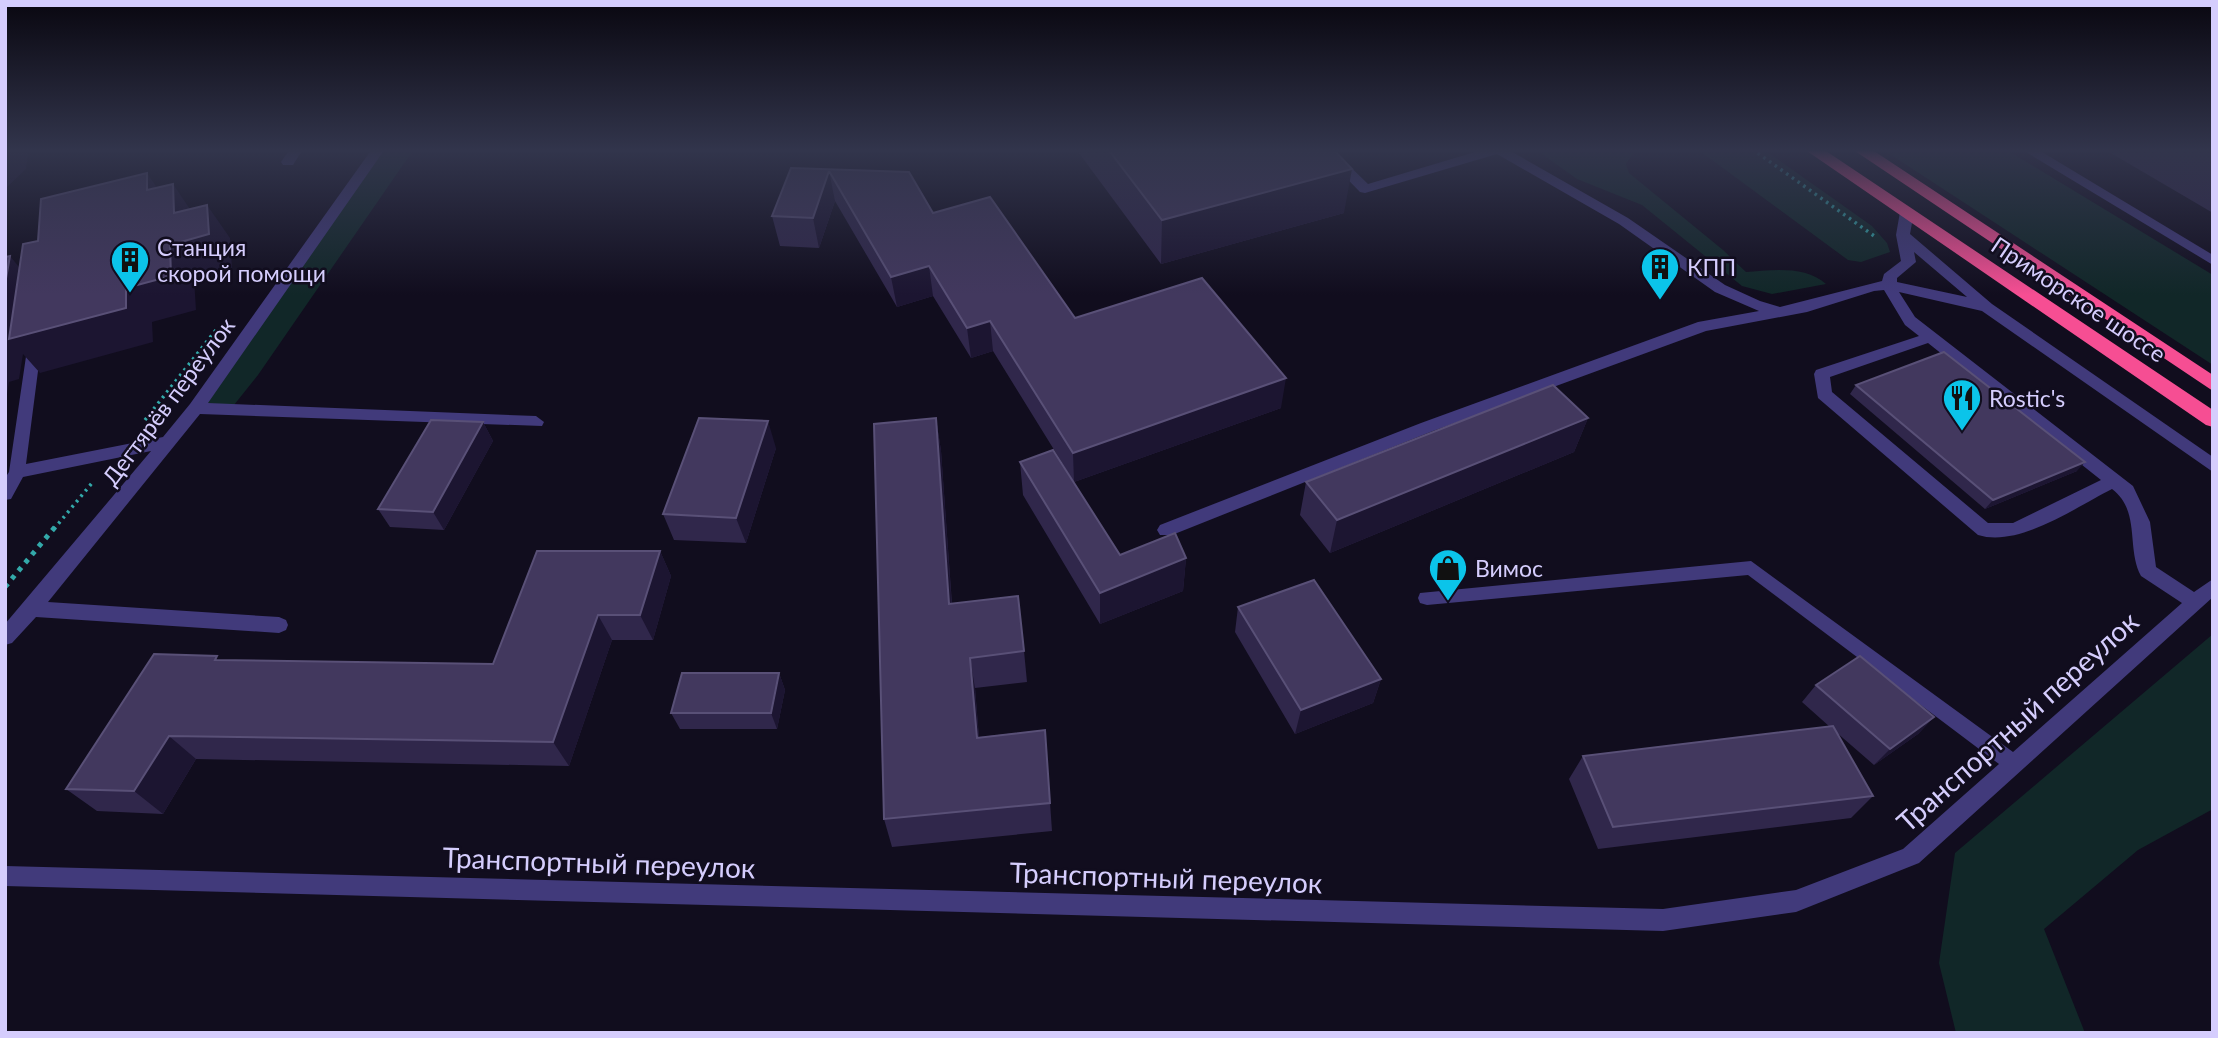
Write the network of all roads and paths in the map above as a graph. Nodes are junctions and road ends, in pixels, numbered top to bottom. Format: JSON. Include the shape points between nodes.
{"nodes":[{"id":1,"x":345,"y":197,"type":"edge"},
{"id":2,"x":1580,"y":197,"type":"edge"},
{"id":3,"x":1820,"y":197,"type":"edge"},
{"id":4,"x":1885,"y":197,"type":"edge"},
{"id":5,"x":1933,"y":197,"type":"edge"},
{"id":6,"x":2107,"y":197,"type":"edge"},
{"id":7,"x":1907,"y":212,"type":"junction"},
{"id":8,"x":1903,"y":235,"type":"junction"},
{"id":9,"x":2213,"y":261,"type":"edge"},
{"id":10,"x":1890,"y":281,"type":"junction"},
{"id":11,"x":1987,"y":307,"type":"junction"},
{"id":12,"x":1777,"y":311,"type":"junction"},
{"id":13,"x":222,"y":322,"type":"dead end"},
{"id":14,"x":36,"y":329,"type":"edge"},
{"id":15,"x":1931,"y":337,"type":"junction"},
{"id":16,"x":2213,"y":384,"type":"edge"},
{"id":17,"x":196,"y":408,"type":"junction"},
{"id":18,"x":2213,"y":420,"type":"edge"},
{"id":19,"x":536,"y":422,"type":"dead end"},
{"id":20,"x":168,"y":442,"type":"junction"},
{"id":21,"x":118,"y":453,"type":"junction"},
{"id":22,"x":2213,"y":466,"type":"edge"},
{"id":23,"x":18,"y":472,"type":"junction"},
{"id":24,"x":2113,"y":481,"type":"junction"},
{"id":25,"x":5,"y":494,"type":"edge"},
{"id":26,"x":1166,"y":530,"type":"dead end"},
{"id":27,"x":2213,"y":586,"type":"edge"},
{"id":28,"x":5,"y":587,"type":"edge"},
{"id":29,"x":1427,"y":598,"type":"dead end"},
{"id":30,"x":2196,"y":602,"type":"junction"},
{"id":31,"x":32,"y":609,"type":"junction"},
{"id":32,"x":279,"y":625,"type":"dead end"},
{"id":33,"x":5,"y":637,"type":"edge"},
{"id":34,"x":2014,"y":764,"type":"junction"},
{"id":35,"x":5,"y":876,"type":"edge"}],
"edges":[{"from":1,"to":17,"type":"street","name":"Дегтярёв переулок"},
{"from":2,"to":12,"type":"street","via":[[1640,232],[1713,287],[1735,299]]},
{"from":3,"to":10,"type":"path","via":[[1879,240],[1886,251],[1881,268]]},
{"from":4,"to":7,"type":"highway","name":"Приморское шоссе"},
{"from":5,"to":16,"type":"highway","name":"Приморское шоссе"},
{"from":6,"to":9,"type":"street"},
{"from":7,"to":8,"type":"street"},
{"from":7,"to":18,"type":"highway","name":"Приморское шоссе"},
{"from":8,"to":10,"type":"street","via":[[1909,262]]},
{"from":8,"to":11,"type":"street"},
{"from":10,"to":11,"type":"street"},
{"from":10,"to":12,"type":"street","via":[[1807,307]]},
{"from":10,"to":15,"type":"street","via":[[1892,293],[1910,321]]},
{"from":11,"to":22,"type":"street"},
{"from":12,"to":26,"type":"street","via":[[1703,326],[1427,427]]},
{"from":13,"to":21,"type":"path"},
{"from":14,"to":23,"type":"street"},
{"from":15,"to":24,"type":"street"},
{"from":15,"to":24,"type":"street","via":[[1822,374],[1824,394],[1984,530],[2015,530]]},
{"from":17,"to":19,"type":"street"},
{"from":17,"to":20,"type":"street","name":"Дегтярёв переулок"},
{"from":20,"to":21,"type":"street"},
{"from":20,"to":31,"type":"street","name":"Дегтярёв переулок"},
{"from":21,"to":23,"type":"street"},
{"from":21,"to":28,"type":"path"},
{"from":23,"to":25,"type":"street"},
{"from":24,"to":30,"type":"street","via":[[2127,491],[2141,522],[2147,571]]},
{"from":27,"to":30,"type":"street","name":"Транспортный переулок"},
{"from":29,"to":34,"type":"street","via":[[1751,568]]},
{"from":30,"to":34,"type":"street","name":"Транспортный переулок"},
{"from":31,"to":32,"type":"street"},
{"from":31,"to":33,"type":"street","name":"Дегтярёв переулок"},
{"from":34,"to":35,"type":"street","name":"Транспортный переулок","via":[[1911,856],[1797,901],[1663,920]]}]}
